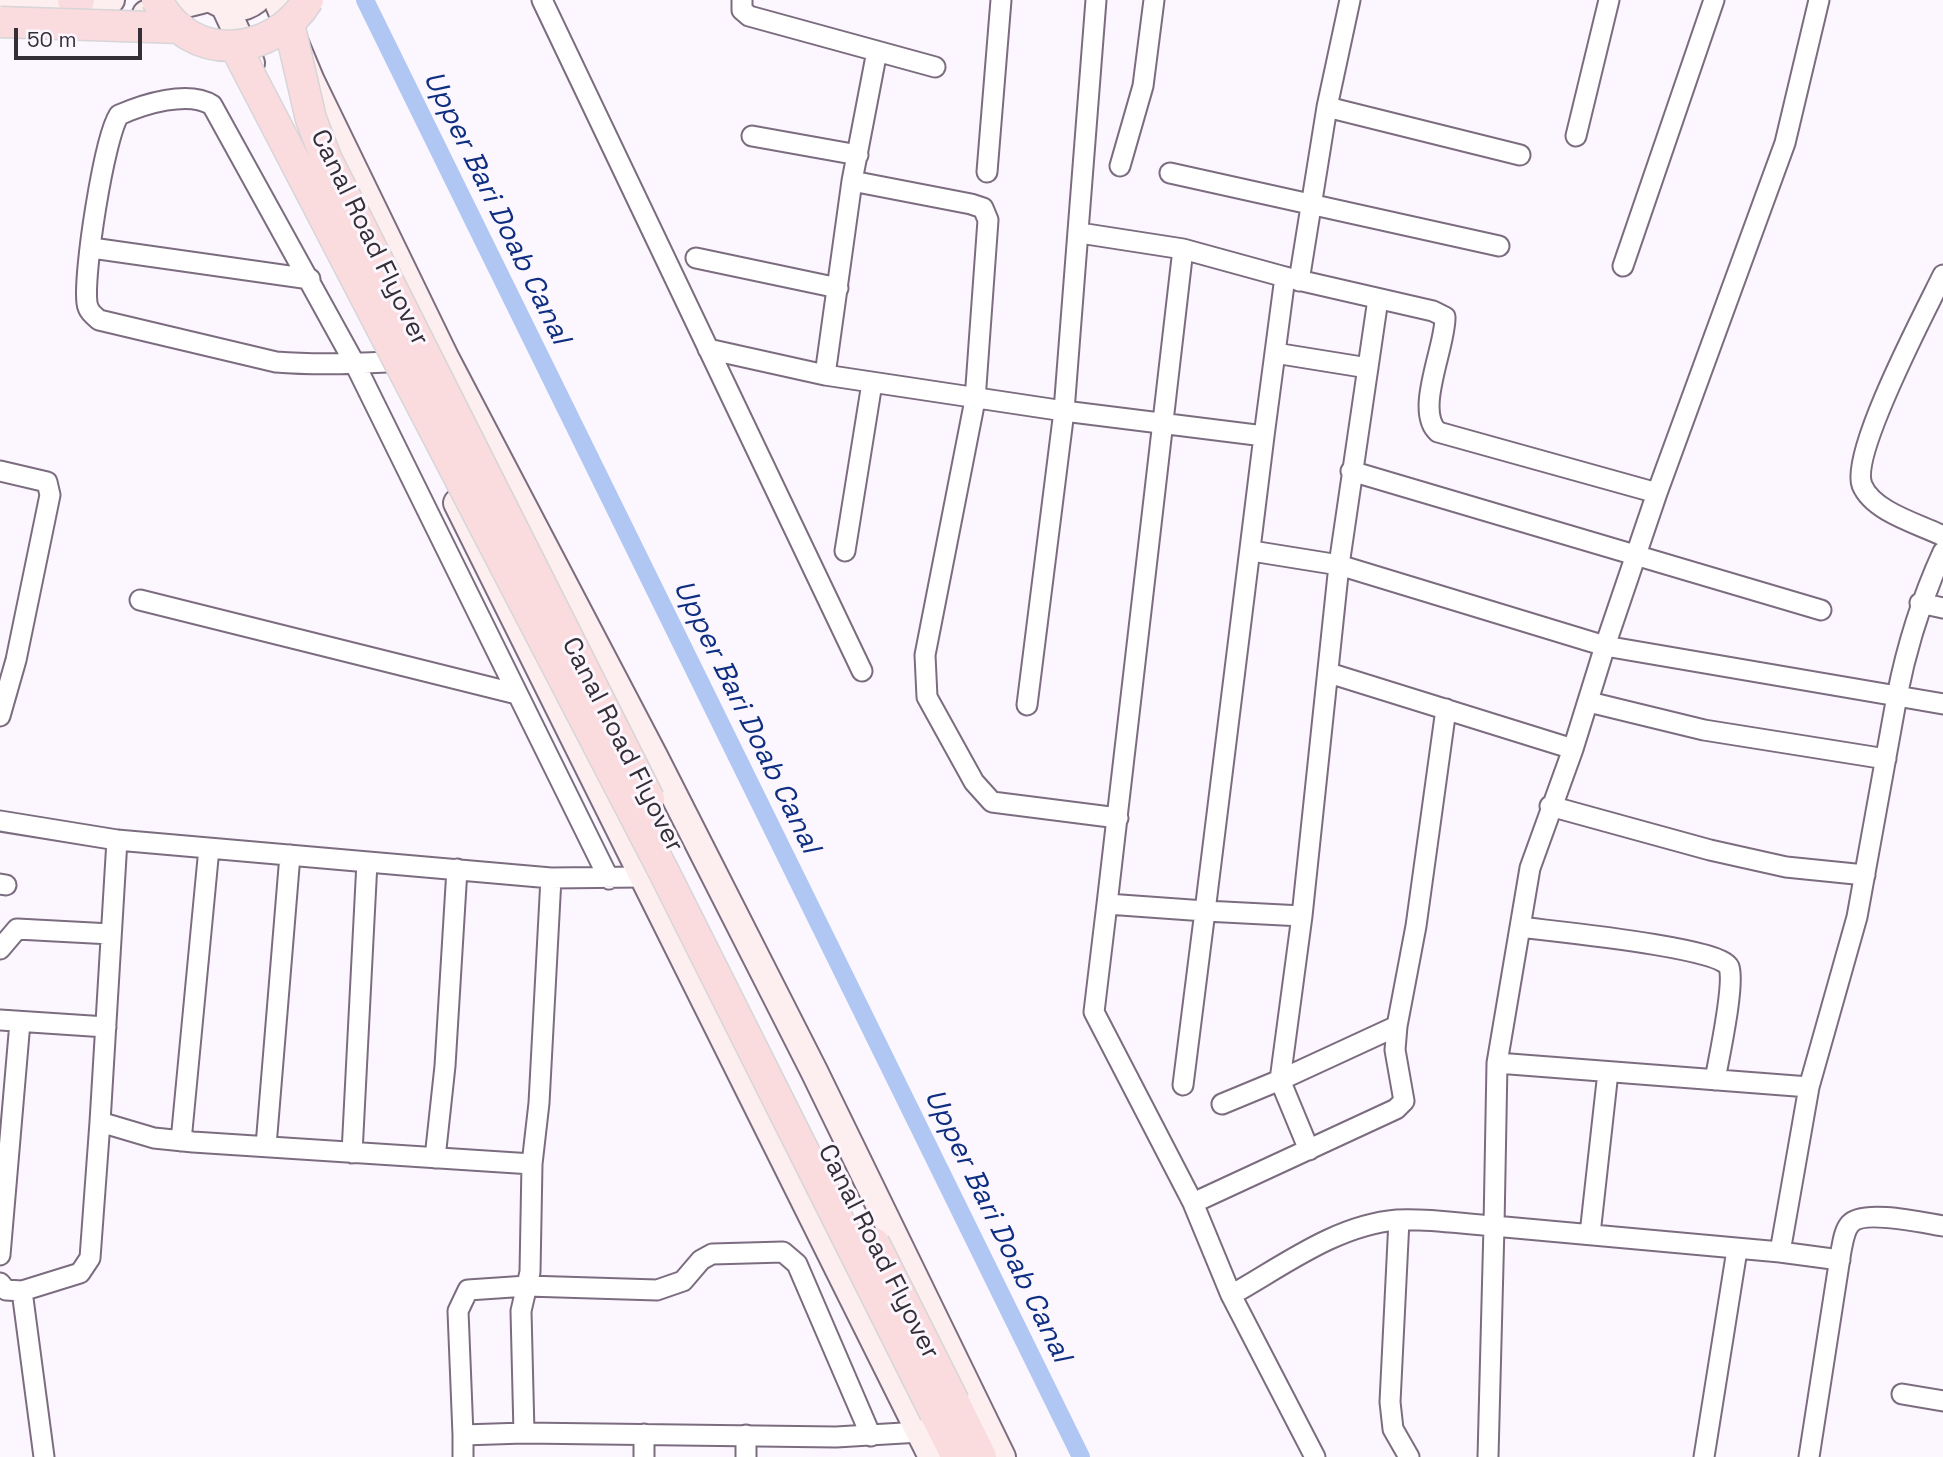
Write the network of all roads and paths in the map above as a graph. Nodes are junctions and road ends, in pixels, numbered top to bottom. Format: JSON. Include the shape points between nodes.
{"nodes":[{"id":1,"x":157,"y":0,"type":"edge"},
{"id":2,"x":256,"y":0,"type":"edge"},
{"id":3,"x":308,"y":0,"type":"edge"},
{"id":4,"x":542,"y":0,"type":"edge"},
{"id":5,"x":742,"y":0,"type":"edge"},
{"id":6,"x":1001,"y":0,"type":"edge"},
{"id":7,"x":1097,"y":0,"type":"edge"},
{"id":8,"x":1154,"y":0,"type":"edge"},
{"id":9,"x":1350,"y":0,"type":"edge"},
{"id":10,"x":1609,"y":0,"type":"edge"},
{"id":11,"x":1714,"y":0,"type":"edge"},
{"id":12,"x":1819,"y":0,"type":"edge"},
{"id":13,"x":89,"y":1,"type":"edge"},
{"id":14,"x":213,"y":2,"type":"edge"},
{"id":15,"x":0,"y":4,"type":"edge"},
{"id":16,"x":283,"y":12,"type":"edge"},
{"id":17,"x":0,"y":23,"type":"edge"},
{"id":18,"x":180,"y":28,"type":"junction"},
{"id":19,"x":239,"y":46,"type":"junction"},
{"id":20,"x":877,"y":51,"type":"junction"},
{"id":21,"x":935,"y":67,"type":"dead end"},
{"id":22,"x":1327,"y":107,"type":"junction"},
{"id":23,"x":752,"y":136,"type":"dead end"},
{"id":24,"x":1576,"y":136,"type":"dead end"},
{"id":25,"x":858,"y":155,"type":"junction"},
{"id":26,"x":1520,"y":155,"type":"dead end"},
{"id":27,"x":1120,"y":166,"type":"dead end"},
{"id":28,"x":987,"y":172,"type":"dead end"},
{"id":29,"x":1170,"y":173,"type":"dead end"},
{"id":30,"x":852,"y":181,"type":"junction"},
{"id":31,"x":1311,"y":203,"type":"junction"},
{"id":32,"x":1080,"y":233,"type":"junction"},
{"id":33,"x":1499,"y":246,"type":"dead end"},
{"id":34,"x":92,"y":248,"type":"junction"},
{"id":35,"x":1183,"y":249,"type":"junction"},
{"id":36,"x":696,"y":258,"type":"dead end"},
{"id":37,"x":1623,"y":266,"type":"dead end"},
{"id":38,"x":1943,"y":275,"type":"edge"},
{"id":39,"x":310,"y":279,"type":"junction"},
{"id":40,"x":1292,"y":279,"type":"junction"},
{"id":41,"x":838,"y":288,"type":"junction"},
{"id":42,"x":1378,"y":299,"type":"junction"},
{"id":43,"x":708,"y":349,"type":"junction"},
{"id":44,"x":1275,"y":354,"type":"junction"},
{"id":45,"x":387,"y":362,"type":"junction"},
{"id":46,"x":355,"y":364,"type":"junction"},
{"id":47,"x":1368,"y":368,"type":"junction"},
{"id":48,"x":825,"y":375,"type":"junction"},
{"id":49,"x":872,"y":383,"type":"junction"},
{"id":50,"x":975,"y":400,"type":"junction"},
{"id":51,"x":1063,"y":411,"type":"junction"},
{"id":52,"x":1162,"y":423,"type":"junction"},
{"id":53,"x":1264,"y":436,"type":"junction"},
{"id":54,"x":0,"y":471,"type":"edge"},
{"id":55,"x":1351,"y":471,"type":"junction"},
{"id":56,"x":1657,"y":493,"type":"junction"},
{"id":57,"x":1943,"y":536,"type":"edge"},
{"id":58,"x":845,"y":551,"type":"dead end"},
{"id":59,"x":1252,"y":551,"type":"junction"},
{"id":60,"x":1943,"y":552,"type":"edge"},
{"id":61,"x":1638,"y":555,"type":"junction"},
{"id":62,"x":1339,"y":565,"type":"junction"},
{"id":63,"x":140,"y":600,"type":"dead end"},
{"id":64,"x":1920,"y":603,"type":"junction"},
{"id":65,"x":1943,"y":608,"type":"edge"},
{"id":66,"x":1821,"y":610,"type":"dead end"},
{"id":67,"x":1605,"y":646,"type":"junction"},
{"id":68,"x":862,"y":671,"type":"dead end"},
{"id":69,"x":1329,"y":673,"type":"junction"},
{"id":70,"x":517,"y":694,"type":"junction"},
{"id":71,"x":1896,"y":696,"type":"junction"},
{"id":72,"x":1589,"y":702,"type":"junction"},
{"id":73,"x":1943,"y":704,"type":"edge"},
{"id":74,"x":1027,"y":705,"type":"dead end"},
{"id":75,"x":1446,"y":709,"type":"junction"},
{"id":76,"x":0,"y":716,"type":"edge"},
{"id":77,"x":1573,"y":750,"type":"junction"},
{"id":78,"x":1886,"y":759,"type":"junction"},
{"id":79,"x":1550,"y":806,"type":"junction"},
{"id":80,"x":1118,"y":818,"type":"junction"},
{"id":81,"x":0,"y":821,"type":"edge"},
{"id":82,"x":117,"y":840,"type":"junction"},
{"id":83,"x":209,"y":848,"type":"junction"},
{"id":84,"x":290,"y":855,"type":"junction"},
{"id":85,"x":366,"y":862,"type":"junction"},
{"id":86,"x":457,"y":869,"type":"junction"},
{"id":87,"x":1865,"y":875,"type":"junction"},
{"id":88,"x":641,"y":877,"type":"junction"},
{"id":89,"x":551,"y":878,"type":"junction"},
{"id":90,"x":609,"y":879,"type":"junction"},
{"id":91,"x":1107,"y":904,"type":"junction"},
{"id":92,"x":1205,"y":911,"type":"junction"},
{"id":93,"x":1302,"y":916,"type":"junction"},
{"id":94,"x":1520,"y":927,"type":"junction"},
{"id":95,"x":111,"y":934,"type":"junction"},
{"id":96,"x":0,"y":949,"type":"edge"},
{"id":97,"x":10,"y":1021,"type":"edge"},
{"id":98,"x":1397,"y":1026,"type":"junction"},
{"id":99,"x":106,"y":1027,"type":"junction"},
{"id":100,"x":1497,"y":1063,"type":"junction"},
{"id":101,"x":1608,"y":1072,"type":"junction"},
{"id":102,"x":1280,"y":1080,"type":"junction"},
{"id":103,"x":1715,"y":1080,"type":"junction"},
{"id":104,"x":1183,"y":1085,"type":"dead end"},
{"id":105,"x":1809,"y":1087,"type":"junction"},
{"id":106,"x":1222,"y":1104,"type":"dead end"},
{"id":107,"x":100,"y":1122,"type":"junction"},
{"id":108,"x":181,"y":1141,"type":"junction"},
{"id":109,"x":266,"y":1146,"type":"junction"},
{"id":110,"x":1309,"y":1150,"type":"junction"},
{"id":111,"x":352,"y":1153,"type":"junction"},
{"id":112,"x":435,"y":1158,"type":"junction"},
{"id":113,"x":532,"y":1164,"type":"junction"},
{"id":114,"x":1193,"y":1203,"type":"junction"},
{"id":115,"x":1399,"y":1220,"type":"junction"},
{"id":116,"x":1494,"y":1226,"type":"junction"},
{"id":117,"x":1943,"y":1226,"type":"edge"},
{"id":118,"x":1590,"y":1234,"type":"junction"},
{"id":119,"x":1737,"y":1250,"type":"junction"},
{"id":120,"x":1780,"y":1252,"type":"junction"},
{"id":121,"x":0,"y":1255,"type":"edge"},
{"id":122,"x":1840,"y":1260,"type":"junction"},
{"id":123,"x":0,"y":1283,"type":"edge"},
{"id":124,"x":527,"y":1286,"type":"junction"},
{"id":125,"x":22,"y":1292,"type":"junction"},
{"id":126,"x":1231,"y":1295,"type":"junction"},
{"id":127,"x":1902,"y":1394,"type":"dead end"},
{"id":128,"x":1943,"y":1401,"type":"edge"},
{"id":129,"x":936,"y":1416,"type":"junction"},
{"id":130,"x":524,"y":1433,"type":"junction"},
{"id":131,"x":644,"y":1434,"type":"junction"},
{"id":132,"x":463,"y":1435,"type":"junction"},
{"id":133,"x":746,"y":1436,"type":"junction"},
{"id":134,"x":871,"y":1436,"type":"junction"},
{"id":135,"x":44,"y":1457,"type":"edge"},
{"id":136,"x":463,"y":1457,"type":"edge"},
{"id":137,"x":644,"y":1457,"type":"edge"},
{"id":138,"x":746,"y":1457,"type":"edge"},
{"id":139,"x":932,"y":1457,"type":"edge"},
{"id":140,"x":957,"y":1457,"type":"edge"},
{"id":141,"x":981,"y":1457,"type":"edge"},
{"id":142,"x":1002,"y":1457,"type":"edge"},
{"id":143,"x":1315,"y":1457,"type":"edge"},
{"id":144,"x":1409,"y":1457,"type":"edge"},
{"id":145,"x":1488,"y":1457,"type":"edge"},
{"id":146,"x":1704,"y":1457,"type":"edge"},
{"id":147,"x":1809,"y":1457,"type":"edge"}],
"edges":[{"from":1,"to":18,"type":"main road","bridge":true},
{"from":2,"to":14,"type":"street","via":[[240,8]]},
{"from":3,"to":16,"type":"main road","bridge":true},
{"from":4,"to":43,"type":"street"},
{"from":5,"to":20,"type":"street","via":[[742,10],[749,16]]},
{"from":6,"to":28,"type":"street"},
{"from":7,"to":32,"type":"street"},
{"from":8,"to":27,"type":"street","via":[[1143,86]]},
{"from":9,"to":22,"type":"street"},
{"from":10,"to":24,"type":"street"},
{"from":11,"to":37,"type":"street"},
{"from":12,"to":56,"type":"street","via":[[1785,143]]},
{"from":13,"to":15,"type":"street","via":[[58,7]]},
{"from":14,"to":17,"type":"street","via":[[135,16]]},
{"from":14,"to":19,"type":"street"},
{"from":16,"to":19,"type":"main road","bridge":true,"via":[[264,40]]},
{"from":16,"to":129,"type":"main road","name":"Canal Road Flyover","bridge":true,"via":[[326,158]]},
{"from":16,"to":142,"type":"street","via":[[445,357],[814,1071]]},
{"from":17,"to":18,"type":"main road","bridge":true},
{"from":18,"to":19,"type":"main road","bridge":true,"via":[[206,42]]},
{"from":19,"to":45,"type":"street"},
{"from":19,"to":129,"type":"main road","name":"Canal Road Flyover","bridge":true,"via":[[664,872]]},
{"from":20,"to":21,"type":"street"},
{"from":20,"to":25,"type":"street"},
{"from":22,"to":26,"type":"street"},
{"from":22,"to":31,"type":"street"},
{"from":23,"to":25,"type":"street"},
{"from":25,"to":30,"type":"street"},
{"from":29,"to":31,"type":"street"},
{"from":30,"to":41,"type":"street"},
{"from":30,"to":50,"type":"street","via":[[971,204],[987,212]]},
{"from":31,"to":33,"type":"street"},
{"from":31,"to":40,"type":"street"},
{"from":32,"to":35,"type":"street"},
{"from":32,"to":51,"type":"street"},
{"from":34,"to":39,"type":"street"},
{"from":34,"to":39,"type":"street","via":[[108,142],[119,115],[195,98],[212,106]]},
{"from":34,"to":46,"type":"street","via":[[87,306],[99,320],[276,362]]},
{"from":35,"to":40,"type":"street"},
{"from":35,"to":52,"type":"street"},
{"from":36,"to":41,"type":"street"},
{"from":38,"to":57,"type":"street","via":[[1882,402],[1862,463],[1861,483],[1874,501]]},
{"from":39,"to":46,"type":"street"},
{"from":40,"to":42,"type":"street"},
{"from":40,"to":44,"type":"street"},
{"from":41,"to":48,"type":"street"},
{"from":42,"to":47,"type":"street"},
{"from":42,"to":56,"type":"street","via":[[1445,317],[1431,390],[1430,421],[1438,432]]},
{"from":43,"to":48,"type":"street"},
{"from":43,"to":68,"type":"street"},
{"from":44,"to":47,"type":"street"},
{"from":44,"to":53,"type":"street"},
{"from":45,"to":46,"type":"street"},
{"from":45,"to":88,"type":"street"},
{"from":46,"to":70,"type":"street"},
{"from":47,"to":55,"type":"street"},
{"from":48,"to":49,"type":"street"},
{"from":49,"to":50,"type":"street"},
{"from":49,"to":58,"type":"street"},
{"from":50,"to":51,"type":"street"},
{"from":50,"to":80,"type":"street","via":[[925,655],[927,697],[974,782],[992,802]]},
{"from":51,"to":52,"type":"street"},
{"from":51,"to":74,"type":"street"},
{"from":52,"to":53,"type":"street"},
{"from":52,"to":80,"type":"street"},
{"from":53,"to":59,"type":"street"},
{"from":54,"to":76,"type":"street","via":[[47,482],[50,495]]},
{"from":55,"to":61,"type":"street"},
{"from":55,"to":62,"type":"street"},
{"from":56,"to":61,"type":"street"},
{"from":59,"to":62,"type":"street"},
{"from":59,"to":92,"type":"street"},
{"from":60,"to":64,"type":"street"},
{"from":61,"to":66,"type":"street"},
{"from":61,"to":67,"type":"street"},
{"from":62,"to":67,"type":"street"},
{"from":62,"to":69,"type":"street"},
{"from":63,"to":70,"type":"street"},
{"from":64,"to":65,"type":"street"},
{"from":64,"to":71,"type":"street"},
{"from":67,"to":71,"type":"street"},
{"from":67,"to":72,"type":"street"},
{"from":69,"to":75,"type":"street"},
{"from":69,"to":93,"type":"street"},
{"from":70,"to":90,"type":"street"},
{"from":71,"to":73,"type":"street"},
{"from":71,"to":78,"type":"street"},
{"from":72,"to":77,"type":"street"},
{"from":72,"to":78,"type":"street","via":[[1704,730]]},
{"from":75,"to":77,"type":"street"},
{"from":75,"to":98,"type":"street","via":[[1416,926]]},
{"from":77,"to":79,"type":"street"},
{"from":78,"to":87,"type":"street"},
{"from":79,"to":87,"type":"street","via":[[1786,867]]},
{"from":79,"to":94,"type":"street","via":[[1530,868]]},
{"from":80,"to":91,"type":"street"},
{"from":81,"to":82,"type":"street"},
{"from":82,"to":83,"type":"street"},
{"from":82,"to":95,"type":"street"},
{"from":83,"to":84,"type":"street"},
{"from":83,"to":108,"type":"street"},
{"from":84,"to":85,"type":"street"},
{"from":84,"to":109,"type":"street"},
{"from":85,"to":86,"type":"street"},
{"from":85,"to":111,"type":"street"},
{"from":86,"to":89,"type":"street"},
{"from":86,"to":112,"type":"street"},
{"from":87,"to":105,"type":"street"},
{"from":88,"to":90,"type":"street"},
{"from":88,"to":129,"type":"street","via":[[740,1068]]},
{"from":89,"to":90,"type":"street"},
{"from":89,"to":113,"type":"street"},
{"from":91,"to":92,"type":"street"},
{"from":91,"to":114,"type":"street","via":[[1094,1012]]},
{"from":92,"to":93,"type":"street"},
{"from":92,"to":104,"type":"street"},
{"from":93,"to":102,"type":"street"},
{"from":94,"to":100,"type":"street"},
{"from":94,"to":103,"type":"street","via":[[1653,944],[1726,961],[1731,971]]},
{"from":95,"to":96,"type":"street","via":[[17,929]]},
{"from":95,"to":99,"type":"street"},
{"from":97,"to":99,"type":"street"},
{"from":97,"to":121,"type":"street"},
{"from":98,"to":102,"type":"street"},
{"from":98,"to":110,"type":"street","via":[[1396,1059],[1405,1095],[1400,1107]]},
{"from":99,"to":107,"type":"street"},
{"from":100,"to":101,"type":"street"},
{"from":100,"to":116,"type":"street"},
{"from":101,"to":103,"type":"street"},
{"from":101,"to":118,"type":"street"},
{"from":102,"to":106,"type":"street"},
{"from":102,"to":110,"type":"street"},
{"from":103,"to":105,"type":"street"},
{"from":105,"to":120,"type":"street"},
{"from":107,"to":108,"type":"street"},
{"from":107,"to":125,"type":"street","via":[[86,1267]]},
{"from":108,"to":109,"type":"street"},
{"from":109,"to":111,"type":"street"},
{"from":110,"to":114,"type":"street"},
{"from":111,"to":112,"type":"street"},
{"from":112,"to":113,"type":"street"},
{"from":113,"to":124,"type":"street"},
{"from":114,"to":126,"type":"street"},
{"from":115,"to":116,"type":"street"},
{"from":115,"to":126,"type":"street","via":[[1341,1234]]},
{"from":115,"to":144,"type":"street","via":[[1390,1402],[1393,1429]]},
{"from":116,"to":118,"type":"street"},
{"from":116,"to":145,"type":"street"},
{"from":117,"to":122,"type":"street","via":[[1876,1217],[1856,1220],[1844,1236]]},
{"from":118,"to":119,"type":"street"},
{"from":119,"to":120,"type":"street"},
{"from":119,"to":146,"type":"street"},
{"from":120,"to":122,"type":"street"},
{"from":122,"to":147,"type":"street"},
{"from":123,"to":125,"type":"street","via":[[6,1290]]},
{"from":124,"to":130,"type":"street","via":[[521,1311]]},
{"from":124,"to":132,"type":"street","via":[[468,1290],[461,1298],[457,1356]]},
{"from":124,"to":134,"type":"street","via":[[657,1290],[683,1281],[712,1254],[782,1252],[797,1264]]},
{"from":125,"to":135,"type":"street"},
{"from":126,"to":143,"type":"street"},
{"from":127,"to":128,"type":"street"},
{"from":129,"to":134,"type":"street"},
{"from":129,"to":139,"type":"street"},
{"from":129,"to":140,"type":"main road","name":"Canal Road Flyover"},
{"from":129,"to":141,"type":"main road","name":"Canal Road Flyover"},
{"from":130,"to":131,"type":"street"},
{"from":130,"to":132,"type":"street"},
{"from":131,"to":133,"type":"street"},
{"from":131,"to":137,"type":"street"},
{"from":132,"to":136,"type":"street"},
{"from":133,"to":134,"type":"street"},
{"from":133,"to":138,"type":"street"}]}
